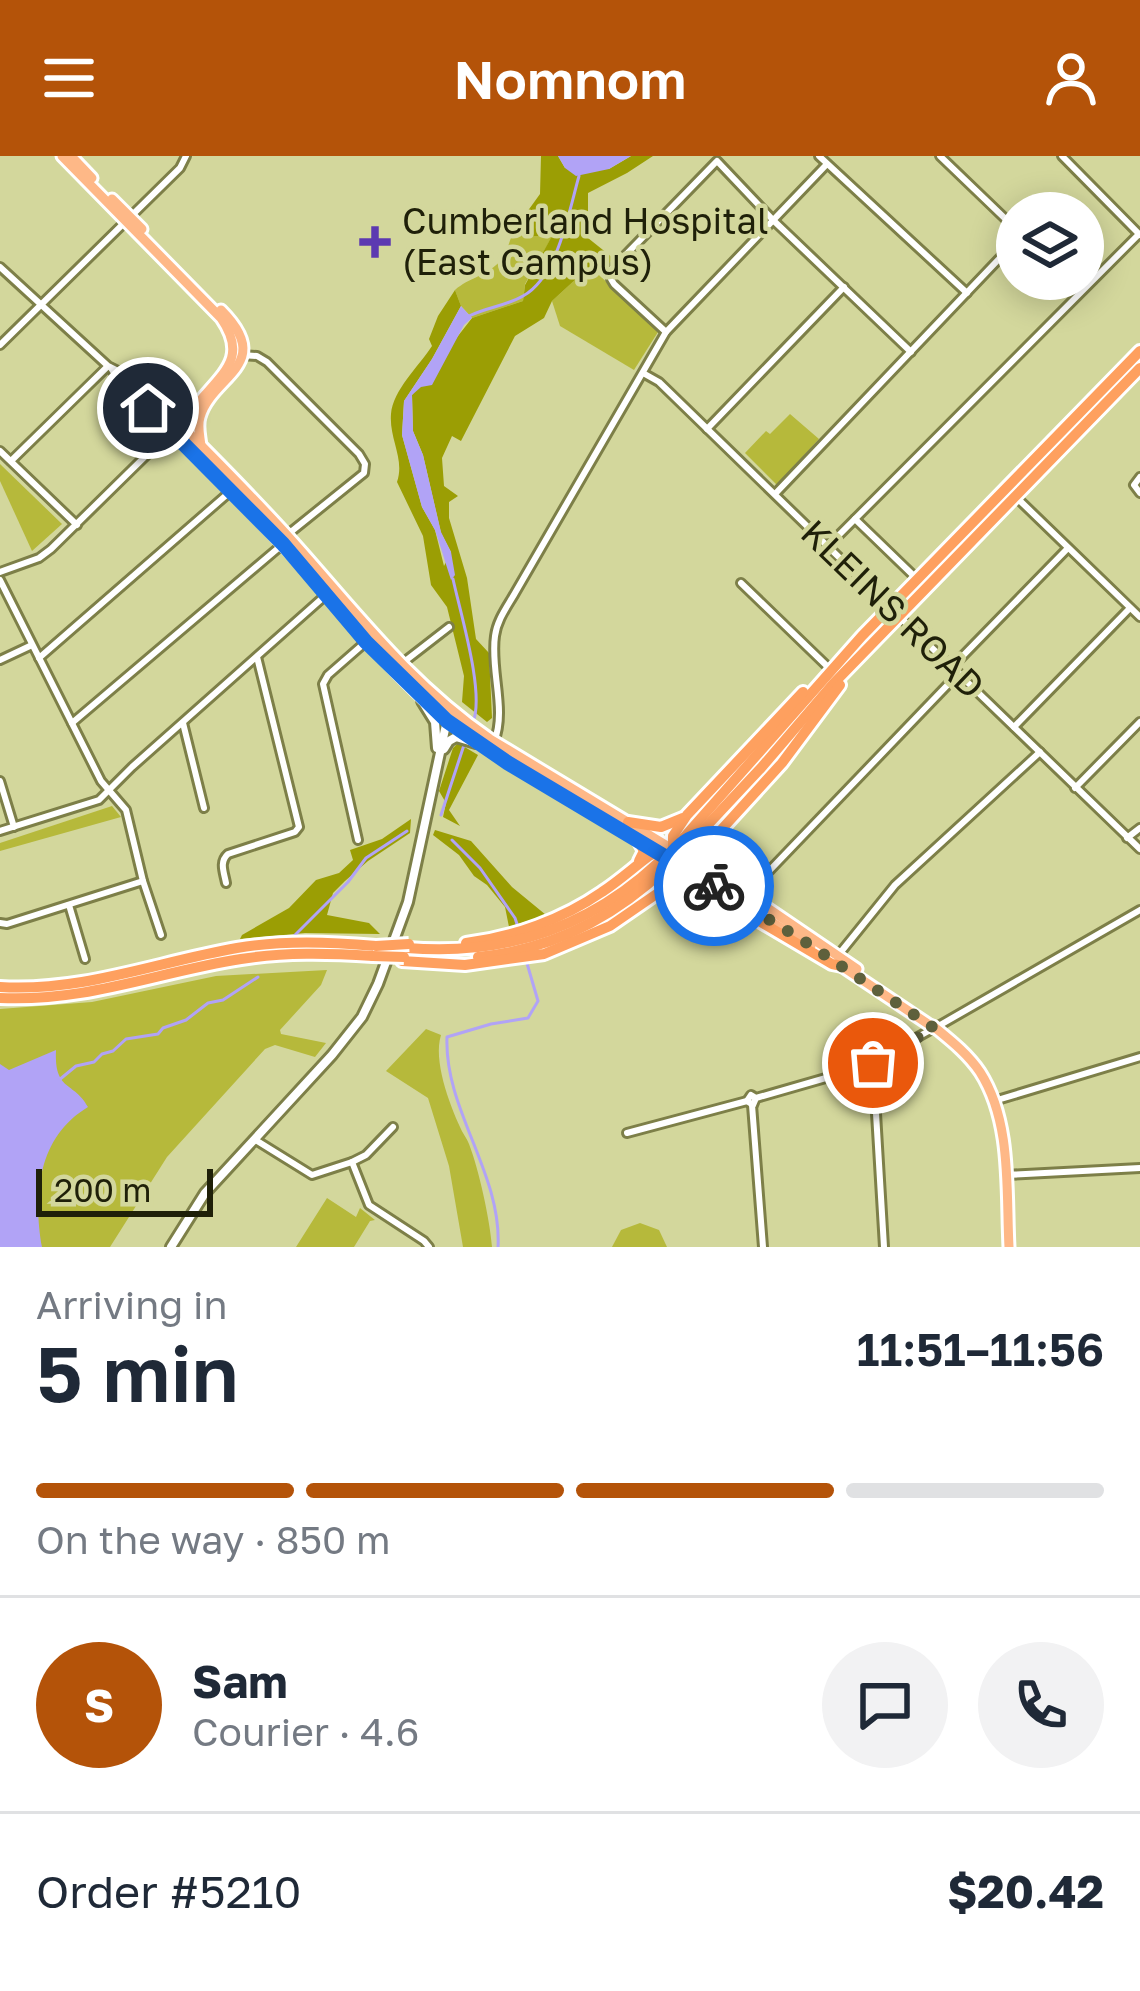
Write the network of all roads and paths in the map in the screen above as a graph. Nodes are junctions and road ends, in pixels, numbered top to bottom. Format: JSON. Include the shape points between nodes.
{"nodes":[{"id":1,"x":66,"y":156,"type":"edge"},
{"id":2,"x":186,"y":156,"type":"edge"},
{"id":3,"x":819,"y":156,"type":"edge"},
{"id":4,"x":940,"y":156,"type":"edge"},
{"id":5,"x":1062,"y":156,"type":"edge"},
{"id":6,"x":827,"y":164,"type":"junction"},
{"id":7,"x":996,"y":210,"type":"edge"},
{"id":8,"x":128,"y":219,"type":"junction"},
{"id":9,"x":773,"y":220,"type":"junction"},
{"id":10,"x":1140,"y":234,"type":"edge"},
{"id":11,"x":996,"y":262,"type":"edge"},
{"id":12,"x":0,"y":267,"type":"edge"},
{"id":13,"x":844,"y":287,"type":"junction"},
{"id":14,"x":967,"y":293,"type":"junction"},
{"id":15,"x":41,"y":306,"type":"junction"},
{"id":16,"x":666,"y":332,"type":"junction"},
{"id":17,"x":0,"y":344,"type":"edge"},
{"id":18,"x":1140,"y":351,"type":"edge"},
{"id":19,"x":911,"y":352,"type":"junction"},
{"id":20,"x":237,"y":354,"type":"junction"},
{"id":21,"x":109,"y":367,"type":"junction"},
{"id":22,"x":1139,"y":372,"type":"edge"},
{"id":23,"x":643,"y":373,"type":"junction"},
{"id":24,"x":176,"y":428,"type":"junction"},
{"id":25,"x":707,"y":429,"type":"junction"},
{"id":26,"x":201,"y":446,"type":"junction"},
{"id":27,"x":0,"y":451,"type":"edge"},
{"id":28,"x":11,"y":461,"type":"junction"},
{"id":29,"x":1140,"y":477,"type":"edge"},
{"id":30,"x":231,"y":491,"type":"junction"},
{"id":31,"x":1140,"y":493,"type":"edge"},
{"id":32,"x":775,"y":494,"type":"junction"},
{"id":33,"x":1015,"y":496,"type":"junction"},
{"id":34,"x":855,"y":519,"type":"junction"},
{"id":35,"x":76,"y":525,"type":"junction"},
{"id":36,"x":285,"y":539,"type":"junction"},
{"id":37,"x":827,"y":547,"type":"junction"},
{"id":38,"x":1068,"y":548,"type":"junction"},
{"id":39,"x":0,"y":576,"type":"edge"},
{"id":40,"x":917,"y":579,"type":"junction"},
{"id":41,"x":741,"y":583,"type":"dead end"},
{"id":42,"x":330,"y":591,"type":"junction"},
{"id":43,"x":1130,"y":608,"type":"junction"},
{"id":44,"x":895,"y":612,"type":"junction"},
{"id":45,"x":1140,"y":617,"type":"edge"},
{"id":46,"x":449,"y":627,"type":"dead end"},
{"id":47,"x":369,"y":639,"type":"junction"},
{"id":48,"x":865,"y":642,"type":"junction"},
{"id":49,"x":32,"y":645,"type":"junction"},
{"id":50,"x":257,"y":657,"type":"junction"},
{"id":51,"x":39,"y":658,"type":"junction"},
{"id":52,"x":0,"y":661,"type":"edge"},
{"id":53,"x":400,"y":664,"type":"junction"},
{"id":54,"x":828,"y":667,"type":"junction"},
{"id":55,"x":955,"y":670,"type":"junction"},
{"id":56,"x":418,"y":693,"type":"junction"},
{"id":57,"x":450,"y":716,"type":"junction"},
{"id":58,"x":1140,"y":722,"type":"edge"},
{"id":59,"x":72,"y":723,"type":"junction"},
{"id":60,"x":183,"y":723,"type":"junction"},
{"id":61,"x":1014,"y":727,"type":"junction"},
{"id":62,"x":464,"y":732,"type":"junction"},
{"id":63,"x":478,"y":740,"type":"junction"},
{"id":64,"x":494,"y":742,"type":"junction"},
{"id":65,"x":1040,"y":752,"type":"junction"},
{"id":66,"x":439,"y":761,"type":"junction"},
{"id":67,"x":0,"y":782,"type":"edge"},
{"id":68,"x":1075,"y":788,"type":"junction"},
{"id":69,"x":108,"y":790,"type":"junction"},
{"id":70,"x":204,"y":808,"type":"dead end"},
{"id":71,"x":687,"y":815,"type":"junction"},
{"id":72,"x":628,"y":823,"type":"junction"},
{"id":73,"x":14,"y":827,"type":"junction"},
{"id":74,"x":1140,"y":828,"type":"edge"},
{"id":75,"x":0,"y":831,"type":"edge"},
{"id":76,"x":1127,"y":838,"type":"junction"},
{"id":77,"x":358,"y":840,"type":"dead end"},
{"id":78,"x":638,"y":840,"type":"junction"},
{"id":79,"x":1140,"y":849,"type":"edge"},
{"id":80,"x":674,"y":855,"type":"junction"},
{"id":81,"x":638,"y":864,"type":"junction"},
{"id":82,"x":143,"y":881,"type":"junction"},
{"id":83,"x":226,"y":883,"type":"dead end"},
{"id":84,"x":747,"y":894,"type":"junction"},
{"id":85,"x":655,"y":895,"type":"junction"},
{"id":86,"x":69,"y":905,"type":"junction"},
{"id":87,"x":1140,"y":910,"type":"edge"},
{"id":88,"x":4,"y":924,"type":"edge"},
{"id":89,"x":161,"y":935,"type":"dead end"},
{"id":90,"x":540,"y":940,"type":"junction"},
{"id":91,"x":506,"y":948,"type":"junction"},
{"id":92,"x":374,"y":951,"type":"junction"},
{"id":93,"x":85,"y":959,"type":"dead end"},
{"id":94,"x":838,"y":961,"type":"junction"},
{"id":95,"x":0,"y":987,"type":"edge"},
{"id":96,"x":0,"y":998,"type":"edge"},
{"id":97,"x":934,"y":1028,"type":"junction"},
{"id":98,"x":1140,"y":1057,"type":"edge"},
{"id":99,"x":873,"y":1063,"type":"junction"},
{"id":100,"x":752,"y":1101,"type":"junction"},
{"id":101,"x":994,"y":1101,"type":"junction"},
{"id":102,"x":393,"y":1127,"type":"dead end"},
{"id":103,"x":627,"y":1133,"type":"dead end"},
{"id":104,"x":254,"y":1139,"type":"junction"},
{"id":105,"x":352,"y":1162,"type":"junction"},
{"id":106,"x":1140,"y":1168,"type":"edge"},
{"id":107,"x":1006,"y":1175,"type":"junction"},
{"id":108,"x":171,"y":1247,"type":"edge"},
{"id":109,"x":429,"y":1247,"type":"edge"},
{"id":110,"x":763,"y":1247,"type":"edge"},
{"id":111,"x":884,"y":1247,"type":"edge"},
{"id":112,"x":1009,"y":1247,"type":"edge"}],
"edges":[{"from":1,"to":8,"type":"main road"},
{"from":2,"to":8,"type":"street"},
{"from":3,"to":6,"type":"street"},
{"from":4,"to":7,"type":"street"},
{"from":5,"to":10,"type":"street"},
{"from":6,"to":9,"type":"street"},
{"from":6,"to":14,"type":"street"},
{"from":8,"to":15,"type":"street"},
{"from":8,"to":20,"type":"main road","via":[[221,318]]},
{"from":9,"to":13,"type":"street"},
{"from":9,"to":16,"type":"street"},
{"from":9,"to":16,"type":"street","via":[[716,161],[611,269],[614,284]]},
{"from":10,"to":34,"type":"street"},
{"from":11,"to":14,"type":"street"},
{"from":12,"to":15,"type":"street"},
{"from":13,"to":19,"type":"street"},
{"from":13,"to":25,"type":"street"},
{"from":14,"to":19,"type":"street"},
{"from":15,"to":17,"type":"street"},
{"from":15,"to":21,"type":"street"},
{"from":16,"to":23,"type":"street"},
{"from":18,"to":40,"type":"highway"},
{"from":19,"to":32,"type":"street"},
{"from":20,"to":24,"type":"main road"},
{"from":20,"to":26,"type":"main road","via":[[232,376],[201,414]]},
{"from":20,"to":36,"type":"street","via":[[267,362],[365,464]]},
{"from":21,"to":24,"type":"street"},
{"from":21,"to":28,"type":"street"},
{"from":22,"to":33,"type":"highway"},
{"from":23,"to":25,"type":"street","name":"KLEINS ROAD"},
{"from":23,"to":64,"type":"street","via":[[501,617]]},
{"from":24,"to":26,"type":"main road"},
{"from":24,"to":30,"type":"main road"},
{"from":24,"to":35,"type":"street"},
{"from":25,"to":32,"type":"street","name":"KLEINS ROAD"},
{"from":26,"to":36,"type":"main road"},
{"from":27,"to":28,"type":"street"},
{"from":28,"to":35,"type":"street"},
{"from":29,"to":31,"type":"street"},
{"from":30,"to":36,"type":"main road"},
{"from":30,"to":51,"type":"street"},
{"from":32,"to":37,"type":"street","name":"KLEINS ROAD"},
{"from":33,"to":38,"type":"street"},
{"from":33,"to":44,"type":"highway"},
{"from":34,"to":37,"type":"street"},
{"from":34,"to":40,"type":"street"},
{"from":35,"to":39,"type":"street","via":[[39,558]]},
{"from":36,"to":42,"type":"main road"},
{"from":36,"to":59,"type":"street"},
{"from":37,"to":44,"type":"street","name":"KLEINS ROAD"},
{"from":38,"to":43,"type":"street"},
{"from":38,"to":55,"type":"street"},
{"from":39,"to":49,"type":"street"},
{"from":40,"to":44,"type":"highway"},
{"from":41,"to":54,"type":"street"},
{"from":42,"to":47,"type":"main road"},
{"from":42,"to":50,"type":"street"},
{"from":43,"to":45,"type":"street"},
{"from":43,"to":61,"type":"street"},
{"from":44,"to":48,"type":"highway"},
{"from":44,"to":55,"type":"street","name":"KLEINS ROAD"},
{"from":46,"to":53,"type":"street"},
{"from":47,"to":53,"type":"main road"},
{"from":47,"to":56,"type":"main road"},
{"from":47,"to":77,"type":"street","via":[[322,684]]},
{"from":48,"to":54,"type":"highway"},
{"from":48,"to":80,"type":"highway"},
{"from":48,"to":80,"type":"highway","via":[[792,750],[700,855]]},
{"from":49,"to":51,"type":"street"},
{"from":49,"to":52,"type":"street"},
{"from":50,"to":60,"type":"street"},
{"from":50,"to":83,"type":"street","via":[[299,821],[295,832],[228,854]]},
{"from":51,"to":59,"type":"street"},
{"from":53,"to":57,"type":"main road"},
{"from":54,"to":71,"type":"highway"},
{"from":55,"to":61,"type":"street","name":"KLEINS ROAD"},
{"from":55,"to":84,"type":"street"},
{"from":56,"to":57,"type":"main road"},
{"from":56,"to":66,"type":"main road","via":[[435,722]]},
{"from":57,"to":62,"type":"main road"},
{"from":57,"to":66,"type":"main road"},
{"from":58,"to":68,"type":"street"},
{"from":59,"to":69,"type":"street"},
{"from":60,"to":69,"type":"street"},
{"from":60,"to":70,"type":"street"},
{"from":61,"to":65,"type":"street","name":"KLEINS ROAD"},
{"from":62,"to":63,"type":"main road"},
{"from":62,"to":63,"type":"main road"},
{"from":62,"to":66,"type":"main road"},
{"from":63,"to":64,"type":"main road"},
{"from":63,"to":78,"type":"main road"},
{"from":64,"to":72,"type":"main road"},
{"from":65,"to":68,"type":"street","name":"KLEINS ROAD"},
{"from":65,"to":94,"type":"street","via":[[895,885]]},
{"from":66,"to":104,"type":"main road","via":[[408,902],[371,1000],[350,1035]]},
{"from":67,"to":73,"type":"street"},
{"from":68,"to":76,"type":"street","name":"KLEINS ROAD"},
{"from":69,"to":73,"type":"street","via":[[94,803]]},
{"from":69,"to":82,"type":"street","via":[[126,810]]},
{"from":71,"to":72,"type":"highway","via":[[661,827]]},
{"from":71,"to":80,"type":"highway","via":[[673,836]]},
{"from":72,"to":80,"type":"main road"},
{"from":73,"to":75,"type":"street"},
{"from":74,"to":76,"type":"street"},
{"from":76,"to":79,"type":"street","name":"KLEINS ROAD"},
{"from":78,"to":80,"type":"main road"},
{"from":78,"to":81,"type":"highway"},
{"from":80,"to":81,"type":"highway"},
{"from":80,"to":84,"type":"main road"},
{"from":80,"to":85,"type":"highway"},
{"from":80,"to":90,"type":"highway","via":[[603,916]]},
{"from":80,"to":94,"type":"main road"},
{"from":81,"to":90,"type":"highway"},
{"from":82,"to":86,"type":"street"},
{"from":82,"to":89,"type":"street"},
{"from":84,"to":94,"type":"main road"},
{"from":85,"to":90,"type":"highway","via":[[610,926]]},
{"from":85,"to":94,"type":"highway","via":[[678,882],[698,885]]},
{"from":86,"to":88,"type":"street"},
{"from":86,"to":93,"type":"street"},
{"from":87,"to":97,"type":"street"},
{"from":90,"to":91,"type":"highway"},
{"from":90,"to":91,"type":"highway"},
{"from":91,"to":92,"type":"highway","bridge":true},
{"from":92,"to":95,"type":"highway","via":[[260,945],[91,982]]},
{"from":92,"to":96,"type":"highway","via":[[263,956],[90,993]]},
{"from":94,"to":97,"type":"main road"},
{"from":97,"to":99,"type":"street"},
{"from":97,"to":101,"type":"main road","via":[[980,1071]]},
{"from":98,"to":101,"type":"street"},
{"from":99,"to":100,"type":"street"},
{"from":99,"to":111,"type":"street"},
{"from":100,"to":103,"type":"street"},
{"from":100,"to":110,"type":"street"},
{"from":101,"to":107,"type":"main road"},
{"from":102,"to":105,"type":"street"},
{"from":104,"to":105,"type":"street","via":[[310,1175]]},
{"from":104,"to":108,"type":"main road"},
{"from":105,"to":109,"type":"street","via":[[369,1205]]},
{"from":106,"to":107,"type":"street"},
{"from":107,"to":112,"type":"main road"}]}
